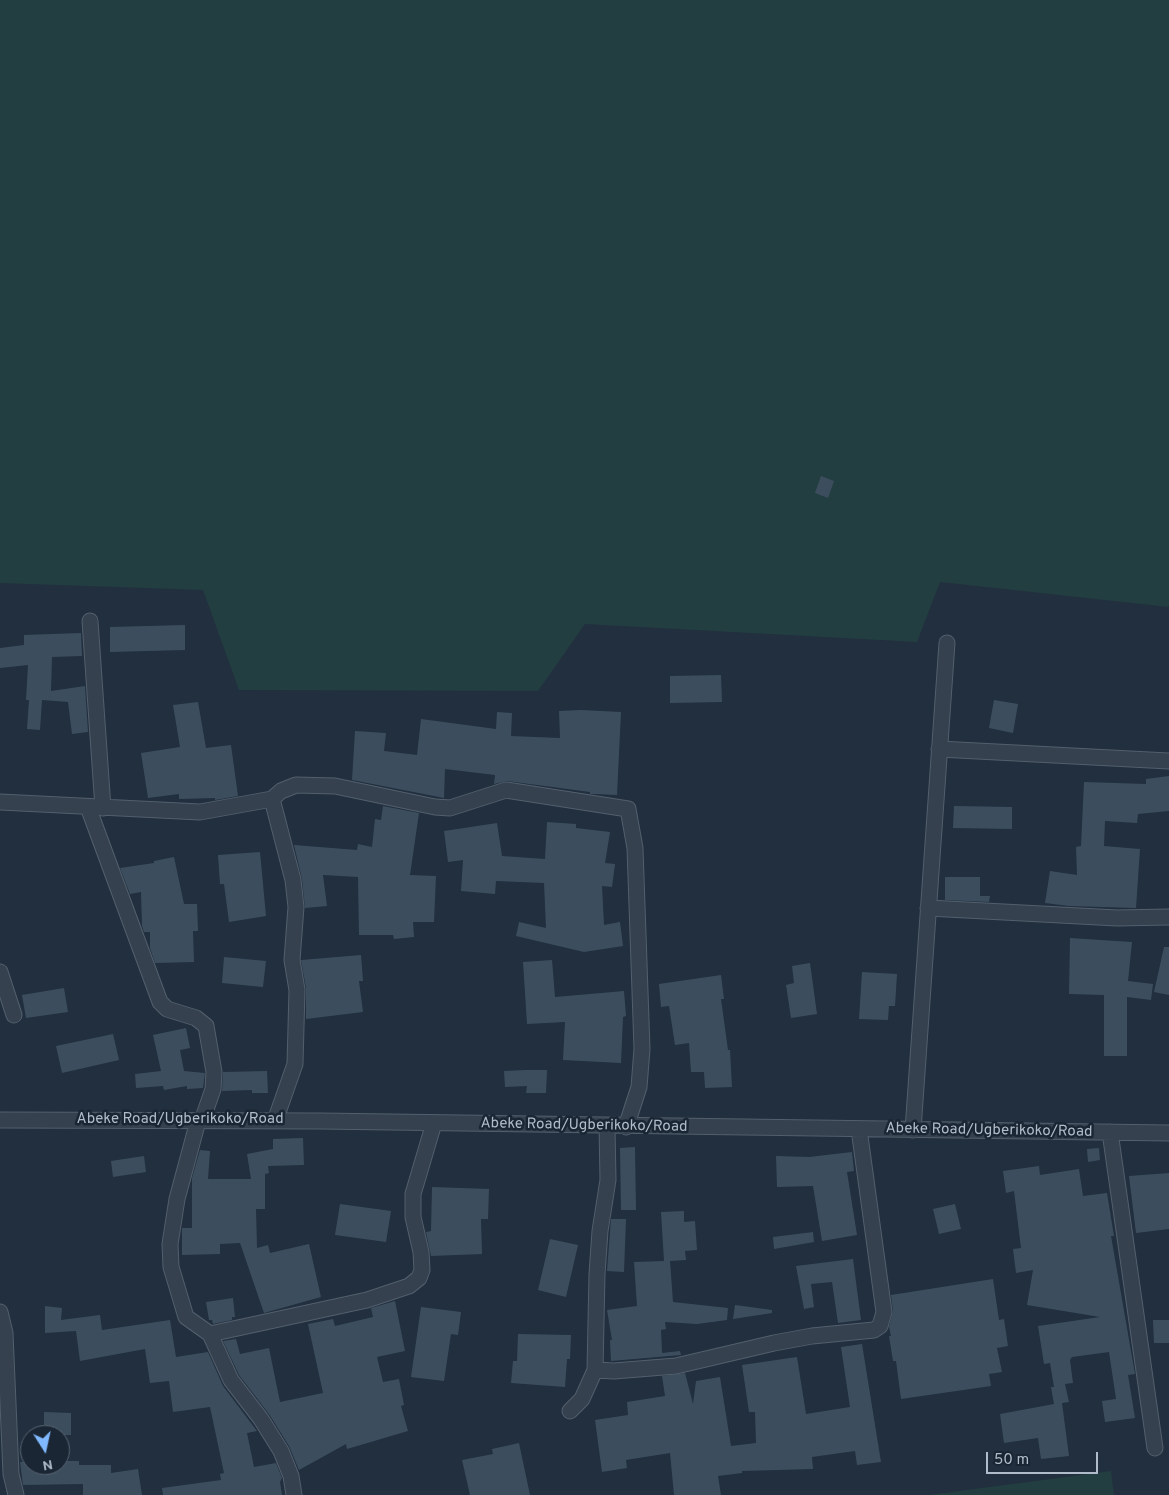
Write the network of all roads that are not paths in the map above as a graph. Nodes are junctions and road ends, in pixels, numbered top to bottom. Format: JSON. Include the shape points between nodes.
{"nodes":[{"id":1,"x":90,"y":621,"type":"dead end"},
{"id":2,"x":947,"y":642,"type":"dead end"},
{"id":3,"x":939,"y":749,"type":"junction"},
{"id":4,"x":1169,"y":761,"type":"edge"},
{"id":5,"x":272,"y":799,"type":"junction"},
{"id":6,"x":0,"y":802,"type":"edge"},
{"id":7,"x":96,"y":808,"type":"junction"},
{"id":8,"x":928,"y":908,"type":"junction"},
{"id":9,"x":1169,"y":917,"type":"edge"},
{"id":10,"x":0,"y":972,"type":"edge"},
{"id":11,"x":14,"y":1015,"type":"dead end"},
{"id":12,"x":0,"y":1120,"type":"edge"},
{"id":13,"x":200,"y":1121,"type":"junction"},
{"id":14,"x":275,"y":1121,"type":"junction"},
{"id":15,"x":434,"y":1123,"type":"junction"},
{"id":16,"x":607,"y":1126,"type":"junction"},
{"id":17,"x":626,"y":1127,"type":"junction"},
{"id":18,"x":859,"y":1129,"type":"junction"},
{"id":19,"x":913,"y":1130,"type":"junction"},
{"id":20,"x":1110,"y":1132,"type":"junction"},
{"id":21,"x":1169,"y":1133,"type":"edge"},
{"id":22,"x":0,"y":1312,"type":"edge"},
{"id":23,"x":210,"y":1334,"type":"junction"},
{"id":24,"x":595,"y":1370,"type":"junction"},
{"id":25,"x":570,"y":1411,"type":"dead end"},
{"id":26,"x":1154,"y":1448,"type":"dead end"},
{"id":27,"x":16,"y":1495,"type":"edge"},
{"id":28,"x":294,"y":1495,"type":"edge"}],
"edges":[{"from":1,"to":7,"type":"street"},
{"from":2,"to":3,"type":"street"},
{"from":3,"to":4,"type":"street"},
{"from":3,"to":8,"type":"street"},
{"from":5,"to":7,"type":"street","via":[[200,812]]},
{"from":5,"to":14,"type":"street","via":[[293,880],[296,907],[292,960],[297,990],[295,1064]]},
{"from":5,"to":17,"type":"street","via":[[281,790],[296,785],[335,786],[450,808],[506,790],[628,809],[635,848],[642,1049],[639,1087]]},
{"from":6,"to":7,"type":"street"},
{"from":7,"to":13,"type":"street","via":[[160,1002],[167,1009],[196,1018],[206,1026],[214,1072],[213,1089]]},
{"from":8,"to":9,"type":"street","via":[[1117,918]]},
{"from":8,"to":19,"type":"street"},
{"from":10,"to":11,"type":"street"},
{"from":12,"to":13,"type":"street","name":"Abeke Road/Ugberikoko/Road"},
{"from":13,"to":14,"type":"street","name":"Abeke Road/Ugberikoko/Road"},
{"from":13,"to":23,"type":"street","via":[[177,1199],[170,1244],[171,1267],[186,1317]]},
{"from":14,"to":15,"type":"street","name":"Abeke Road/Ugberikoko/Road"},
{"from":15,"to":16,"type":"street","name":"Abeke Road/Ugberikoko/Road"},
{"from":15,"to":23,"type":"street","via":[[412,1194],[413,1217],[422,1252],[419,1278],[409,1286],[367,1300]]},
{"from":16,"to":17,"type":"street","name":"Abeke Road/Ugberikoko/Road"},
{"from":16,"to":24,"type":"street","via":[[608,1180],[597,1274]]},
{"from":17,"to":18,"type":"street","name":"Abeke Road/Ugberikoko/Road"},
{"from":18,"to":19,"type":"street","name":"Abeke Road/Ugberikoko/Road"},
{"from":18,"to":24,"type":"street","via":[[884,1312],[880,1326],[874,1330],[774,1343],[676,1366]]},
{"from":19,"to":20,"type":"street","name":"Abeke Road/Ugberikoko/Road"},
{"from":20,"to":21,"type":"street","name":"Abeke Road/Ugberikoko/Road"},
{"from":20,"to":26,"type":"street"},
{"from":22,"to":27,"type":"street","via":[[5,1333],[11,1474]]},
{"from":23,"to":28,"type":"street","via":[[231,1380],[281,1451],[291,1476]]},
{"from":24,"to":25,"type":"street","via":[[582,1399]]}]}
